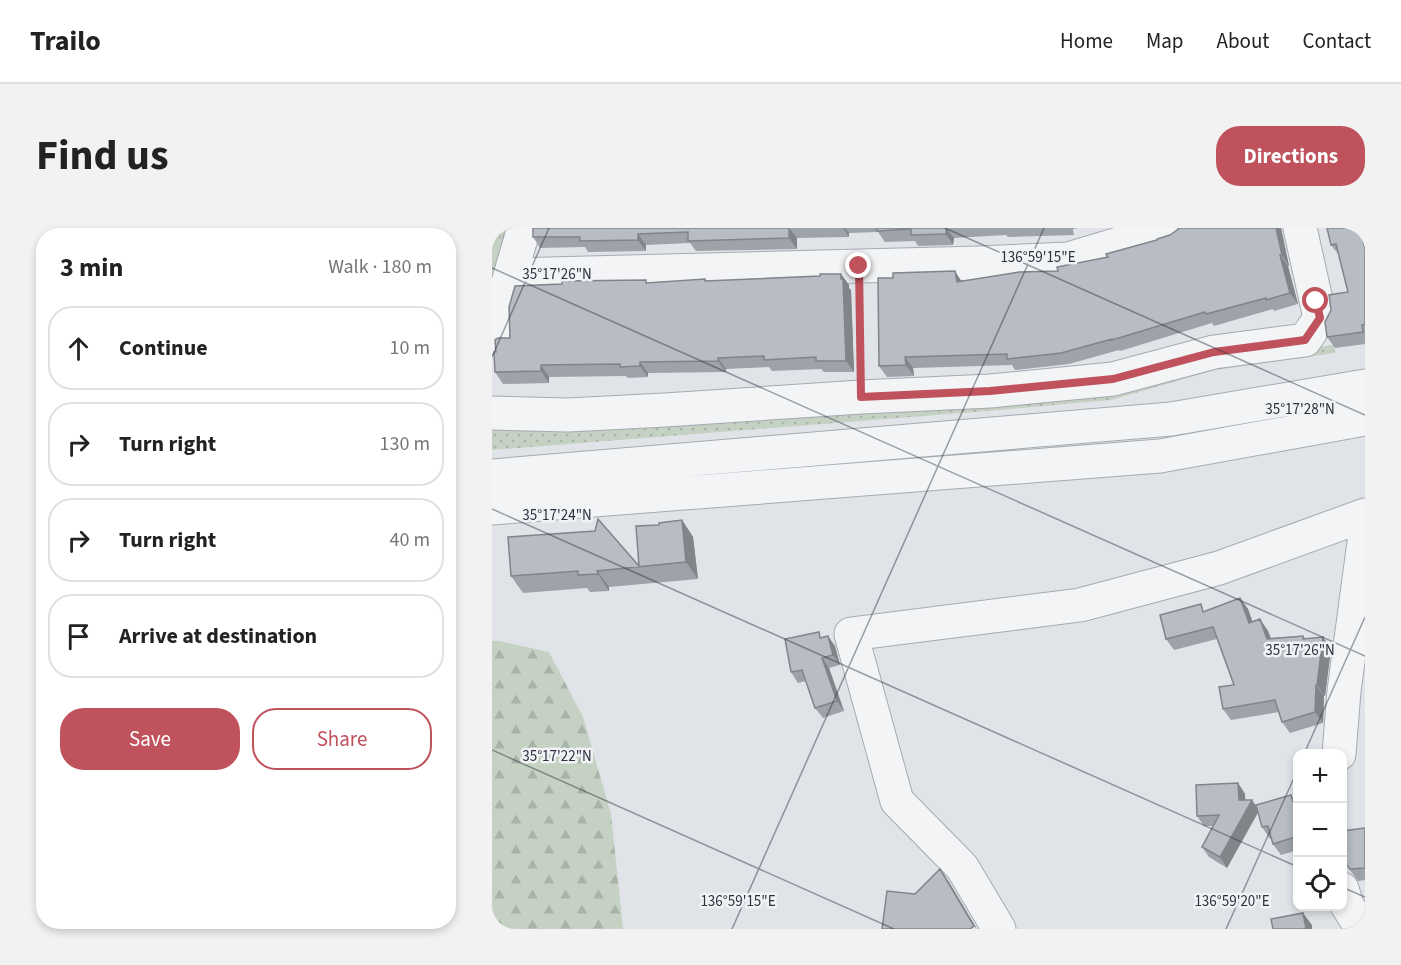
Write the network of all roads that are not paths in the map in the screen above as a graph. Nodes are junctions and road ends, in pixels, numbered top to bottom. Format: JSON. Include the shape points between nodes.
{"nodes":[{"id":1,"x":524,"y":228,"type":"edge"},
{"id":2,"x":1172,"y":228,"type":"edge"},
{"id":3,"x":1300,"y":228,"type":"edge"},
{"id":4,"x":510,"y":275,"type":"junction"},
{"id":5,"x":492,"y":337,"type":"edge"},
{"id":6,"x":1365,"y":386,"type":"edge"},
{"id":7,"x":492,"y":413,"type":"edge"},
{"id":8,"x":1365,"y":419,"type":"edge"},
{"id":9,"x":492,"y":476,"type":"edge"},
{"id":10,"x":492,"y":508,"type":"edge"},
{"id":11,"x":1365,"y":515,"type":"edge"},
{"id":12,"x":1365,"y":535,"type":"edge"},
{"id":13,"x":1339,"y":749,"type":"edge"},
{"id":14,"x":1347,"y":905,"type":"edge"},
{"id":15,"x":999,"y":929,"type":"edge"},
{"id":16,"x":1362,"y":929,"type":"edge"}],
"edges":[{"from":1,"to":4,"type":"street"},
{"from":2,"to":4,"type":"street","via":[[1068,259]]},
{"from":3,"to":7,"type":"street","via":[[1320,318],[1305,340],[1214,352],[1113,379],[990,391],[578,414]]},
{"from":4,"to":5,"type":"street"},
{"from":6,"to":9,"type":"street","via":[[1171,419]]},
{"from":8,"to":10,"type":"street","via":[[1160,456]]},
{"from":11,"to":15,"type":"street","via":[[1219,568],[1080,605],[851,634],[897,801],[962,867]]},
{"from":12,"to":13,"type":"street"},
{"from":14,"to":16,"type":"street"}]}
